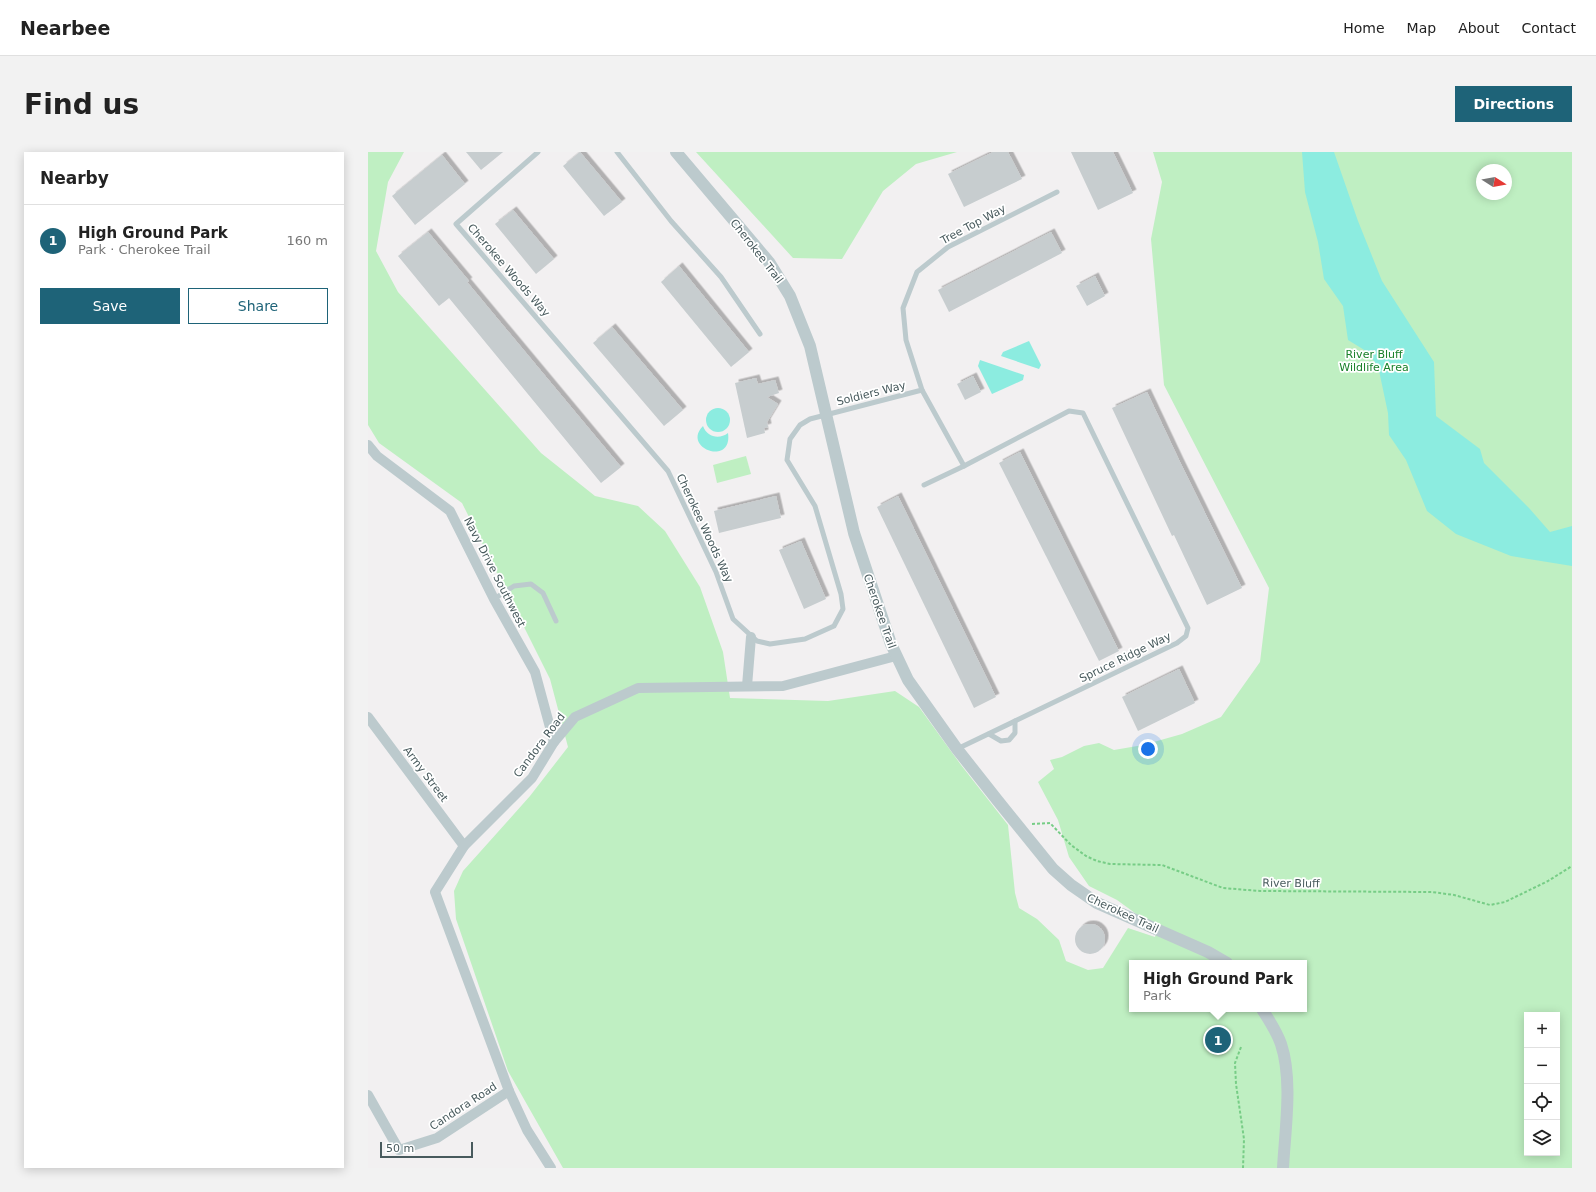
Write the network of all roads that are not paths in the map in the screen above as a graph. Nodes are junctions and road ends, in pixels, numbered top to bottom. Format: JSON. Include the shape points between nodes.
{"nodes":[{"id":1,"x":538,"y":152,"type":"edge"},
{"id":2,"x":617,"y":152,"type":"edge"},
{"id":3,"x":676,"y":152,"type":"edge"},
{"id":4,"x":1057,"y":192,"type":"dead end"},
{"id":5,"x":760,"y":334,"type":"dead end"},
{"id":6,"x":922,"y":390,"type":"junction"},
{"id":7,"x":826,"y":414,"type":"junction"},
{"id":8,"x":368,"y":445,"type":"edge"},
{"id":9,"x":964,"y":466,"type":"junction"},
{"id":10,"x":924,"y":485,"type":"dead end"},
{"id":11,"x":494,"y":599,"type":"junction"},
{"id":12,"x":556,"y":621,"type":"dead end"},
{"id":13,"x":751,"y":637,"type":"junction"},
{"id":14,"x":896,"y":656,"type":"junction"},
{"id":15,"x":748,"y":686,"type":"junction"},
{"id":16,"x":368,"y":717,"type":"edge"},
{"id":17,"x":1015,"y":721,"type":"junction"},
{"id":18,"x":989,"y":734,"type":"junction"},
{"id":19,"x":554,"y":742,"type":"junction"},
{"id":20,"x":957,"y":749,"type":"junction"},
{"id":21,"x":464,"y":846,"type":"junction"},
{"id":22,"x":1222,"y":960,"type":"edge"},
{"id":23,"x":1264,"y":1012,"type":"edge"},
{"id":24,"x":509,"y":1091,"type":"junction"},
{"id":25,"x":368,"y":1095,"type":"edge"},
{"id":26,"x":552,"y":1168,"type":"edge"},
{"id":27,"x":1283,"y":1168,"type":"edge"}],
"edges":[{"from":1,"to":13,"type":"lane","name":"Cherokee Woods Way","via":[[456,224],[668,471],[716,572],[733,619]]},
{"from":2,"to":5,"type":"lane","via":[[671,221],[721,277]]},
{"from":3,"to":7,"type":"street","name":"Cherokee Trail","via":[[781,279],[810,346]]},
{"from":4,"to":6,"type":"lane","name":"Tree Top Way","via":[[948,247],[917,272],[903,308],[906,340]]},
{"from":6,"to":7,"type":"lane","name":"Soldiers Way"},
{"from":6,"to":9,"type":"lane","name":"Tree Top Way"},
{"from":7,"to":13,"type":"lane","name":"Cherokee Woods Way","via":[[800,425],[790,439],[787,460],[815,506],[841,594],[843,609],[834,626],[805,639],[770,644]]},
{"from":7,"to":14,"type":"street","name":"Cherokee Trail","via":[[854,533]]},
{"from":8,"to":11,"type":"street","name":"Navy Drive Southwest","via":[[377,456],[450,512]]},
{"from":9,"to":10,"type":"lane"},
{"from":9,"to":17,"type":"lane","name":"Spruce Ridge Way","via":[[1069,411],[1083,413],[1188,628],[1186,636],[1177,643]]},
{"from":11,"to":12,"type":"lane","via":[[514,586],[531,584],[543,593]]},
{"from":11,"to":19,"type":"street","name":"Navy Drive Southwest","via":[[535,672]]},
{"from":13,"to":15,"type":"street"},
{"from":14,"to":15,"type":"street","name":"Candora Road","via":[[783,686]]},
{"from":14,"to":20,"type":"street","name":"Cherokee Trail","via":[[908,680]]},
{"from":15,"to":19,"type":"street","name":"Candora Road","via":[[638,688],[575,717]]},
{"from":16,"to":21,"type":"street","name":"Army Street"},
{"from":17,"to":18,"type":"lane","name":"Spruce Ridge Way"},
{"from":17,"to":18,"type":"lane","via":[[1015,733],[1009,740],[1001,741]]},
{"from":18,"to":20,"type":"lane","name":"Spruce Ridge Way"},
{"from":19,"to":21,"type":"street","name":"Candora Road","via":[[532,778]]},
{"from":20,"to":22,"type":"street","name":"Cherokee Trail","via":[[1053,868],[1081,893],[1097,903]]},
{"from":21,"to":24,"type":"street","name":"Candora Road","via":[[435,892]]},
{"from":23,"to":27,"type":"street","via":[[1281,1044],[1287,1073]]},
{"from":24,"to":25,"type":"street","name":"Candora Road","via":[[437,1138],[399,1150]]},
{"from":24,"to":26,"type":"street","via":[[527,1130]]}]}
